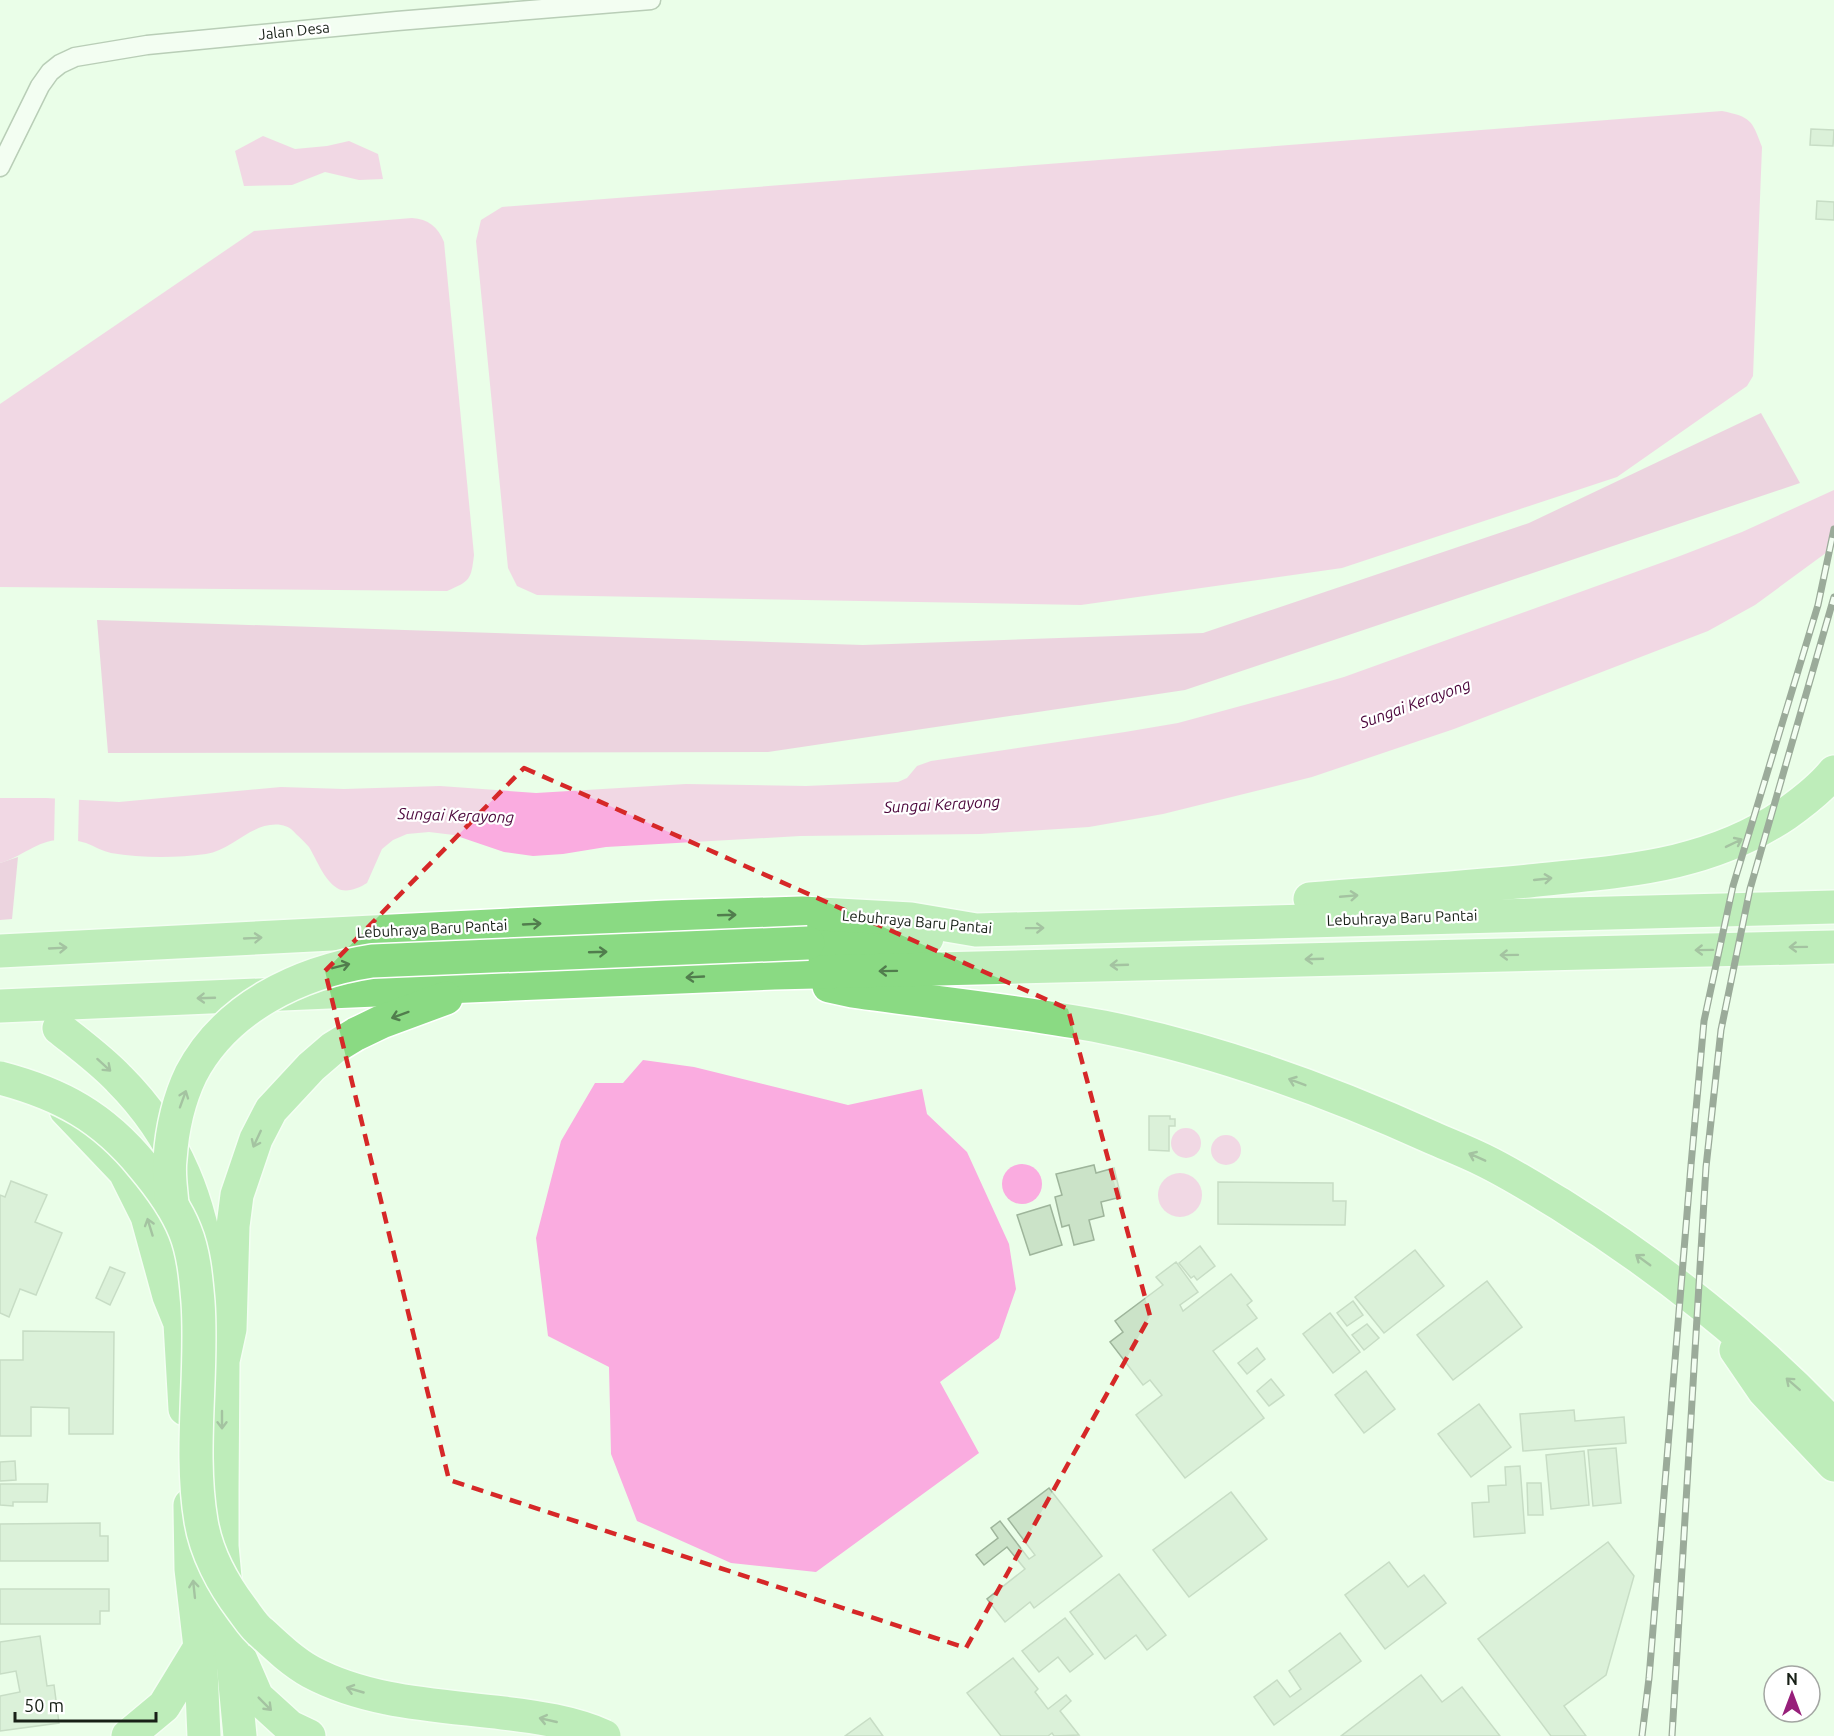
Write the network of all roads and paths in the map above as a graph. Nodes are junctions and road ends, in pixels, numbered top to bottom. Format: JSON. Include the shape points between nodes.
{"nodes":[{"id":1,"x":651,"y":0,"type":"edge"},
{"id":2,"x":0,"y":167,"type":"edge"},
{"id":3,"x":1834,"y":772,"type":"edge"},
{"id":4,"x":1834,"y":907,"type":"edge"},
{"id":5,"x":1231,"y":923,"type":"junction"},
{"id":6,"x":976,"y":930,"type":"junction"},
{"id":7,"x":1834,"y":946,"type":"edge"},
{"id":8,"x":0,"y":951,"type":"edge"},
{"id":9,"x":774,"y":973,"type":"junction"},
{"id":10,"x":474,"y":987,"type":"junction"},
{"id":11,"x":0,"y":1006,"type":"edge"},
{"id":12,"x":59,"y":1028,"type":"dead end"},
{"id":13,"x":0,"y":1066,"type":"edge"},
{"id":14,"x":0,"y":1078,"type":"edge"},
{"id":15,"x":1713,"y":1315,"type":"junction"},
{"id":16,"x":180,"y":1323,"type":"junction"},
{"id":17,"x":223,"y":1361,"type":"junction"},
{"id":18,"x":1834,"y":1426,"type":"edge"},
{"id":19,"x":1834,"y":1465,"type":"edge"},
{"id":20,"x":230,"y":1633,"type":"junction"},
{"id":21,"x":200,"y":1647,"type":"junction"},
{"id":22,"x":128,"y":1736,"type":"edge"},
{"id":23,"x":204,"y":1736,"type":"edge"},
{"id":24,"x":240,"y":1736,"type":"edge"},
{"id":25,"x":309,"y":1736,"type":"edge"},
{"id":26,"x":604,"y":1736,"type":"edge"}],
"edges":[{"from":1,"to":2,"type":"street","name":"Jalan Desa","via":[[159,44],[75,57],[60,64],[40,86]]},
{"from":5,"to":3,"type":"highway","one_way":true,"via":[[1290,901],[1626,871],[1684,860],[1725,848],[1767,827],[1799,805]]},
{"from":4,"to":5,"type":"highway","name":"Lebuhraya Baru Pantai"},
{"from":6,"to":5,"type":"highway","name":"Lebuhraya Baru Pantai","one_way":true},
{"from":8,"to":6,"type":"highway","name":"Lebuhraya Baru Pantai","one_way":true,"via":[[802,913],[911,919]]},
{"from":16,"to":6,"type":"highway","one_way":true,"bridge":true,"via":[[179,1255],[172,1218],[169,1161],[176,1116],[191,1074],[217,1037],[271,993],[342,965],[372,961],[924,939]]},
{"from":7,"to":9,"type":"highway","one_way":true},
{"from":9,"to":10,"type":"highway","one_way":true},
{"from":15,"to":9,"type":"highway","one_way":true,"via":[[1595,1227],[1484,1160],[1388,1117],[1277,1075],[1213,1054],[1102,1027],[852,991]]},
{"from":10,"to":11,"type":"highway","one_way":true},
{"from":10,"to":17,"type":"highway","one_way":true,"via":[[356,1034],[311,1066],[271,1110],[256,1139],[237,1195],[230,1329]]},
{"from":12,"to":17,"type":"highway","one_way":true,"via":[[119,1079],[164,1133],[199,1211],[211,1282],[213,1326]]},
{"from":16,"to":13,"type":"highway","one_way":true,"via":[[147,1216],[124,1173],[65,1109],[30,1082]]},
{"from":26,"to":14,"type":"highway","one_way":true,"bridge":true,"via":[[540,1718],[396,1700],[348,1688],[311,1672],[258,1630],[228,1591],[201,1523],[197,1485],[200,1327],[196,1276],[185,1230],[157,1183],[108,1128],[68,1102],[32,1086]]},
{"from":18,"to":15,"type":"highway","one_way":true,"via":[[1800,1389]]},
{"from":15,"to":19,"type":"highway","via":[[1764,1391]]},
{"from":21,"to":16,"type":"highway","one_way":true,"via":[[191,1569]]},
{"from":17,"to":20,"type":"highway","one_way":true,"via":[[222,1546]]},
{"from":20,"to":24,"type":"highway"},
{"from":20,"to":25,"type":"highway","one_way":true,"via":[[257,1697],[290,1727]]},
{"from":21,"to":22,"type":"highway","via":[[164,1706]]},
{"from":21,"to":23,"type":"highway"}]}
